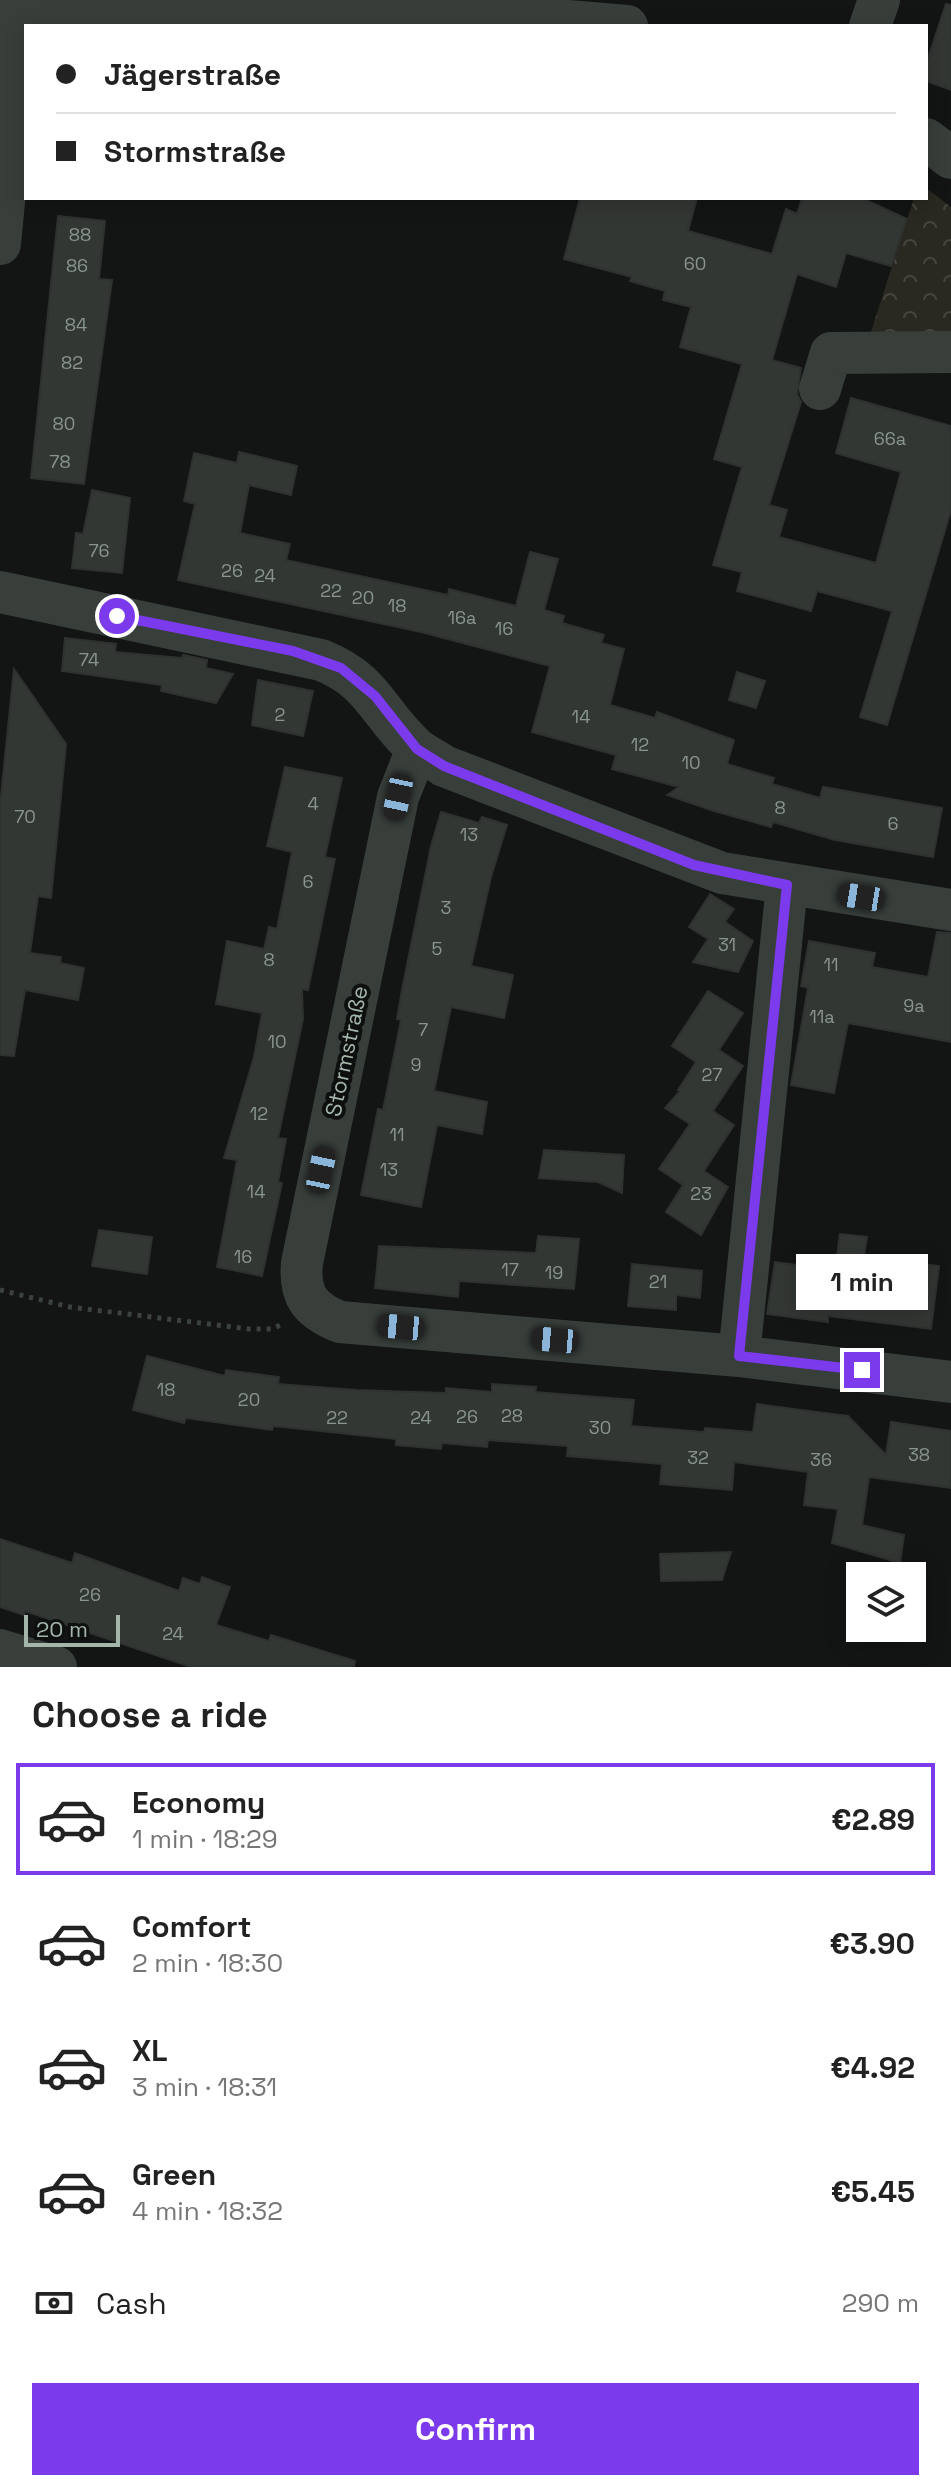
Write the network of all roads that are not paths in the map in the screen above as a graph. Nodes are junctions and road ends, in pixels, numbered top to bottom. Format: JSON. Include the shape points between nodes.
{"nodes":[{"id":1,"x":879,"y":0,"type":"edge"},
{"id":2,"x":15,"y":9,"type":"edge"},
{"id":3,"x":604,"y":24,"type":"edge"},
{"id":4,"x":871,"y":24,"type":"edge"},
{"id":5,"x":928,"y":141,"type":"edge"},
{"id":6,"x":951,"y":158,"type":"edge"},
{"id":7,"x":0,"y":244,"type":"edge"},
{"id":8,"x":951,"y":352,"type":"edge"},
{"id":9,"x":820,"y":389,"type":"dead end"},
{"id":10,"x":0,"y":592,"type":"edge"},
{"id":11,"x":417,"y":749,"type":"junction"},
{"id":12,"x":787,"y":885,"type":"junction"},
{"id":13,"x":951,"y":910,"type":"edge"},
{"id":14,"x":739,"y":1356,"type":"junction"},
{"id":15,"x":951,"y":1382,"type":"edge"},
{"id":16,"x":0,"y":1650,"type":"edge"},
{"id":17,"x":56,"y":1667,"type":"edge"}],
"edges":[{"from":1,"to":4,"type":"street"},
{"from":2,"to":3,"type":"street","via":[[370,4]]},
{"from":2,"to":7,"type":"street"},
{"from":5,"to":6,"type":"street"},
{"from":8,"to":9,"type":"street","via":[[831,353]]},
{"from":10,"to":11,"type":"street","via":[[321,660],[341,668],[375,696]]},
{"from":11,"to":12,"type":"street","via":[[444,766],[694,865]]},
{"from":11,"to":14,"type":"street","name":"Stormstraße","via":[[398,797],[302,1263],[303,1295],[310,1306],[340,1322]]},
{"from":12,"to":13,"type":"street"},
{"from":12,"to":14,"type":"street"},
{"from":14,"to":15,"type":"street"},
{"from":16,"to":17,"type":"street"}]}
